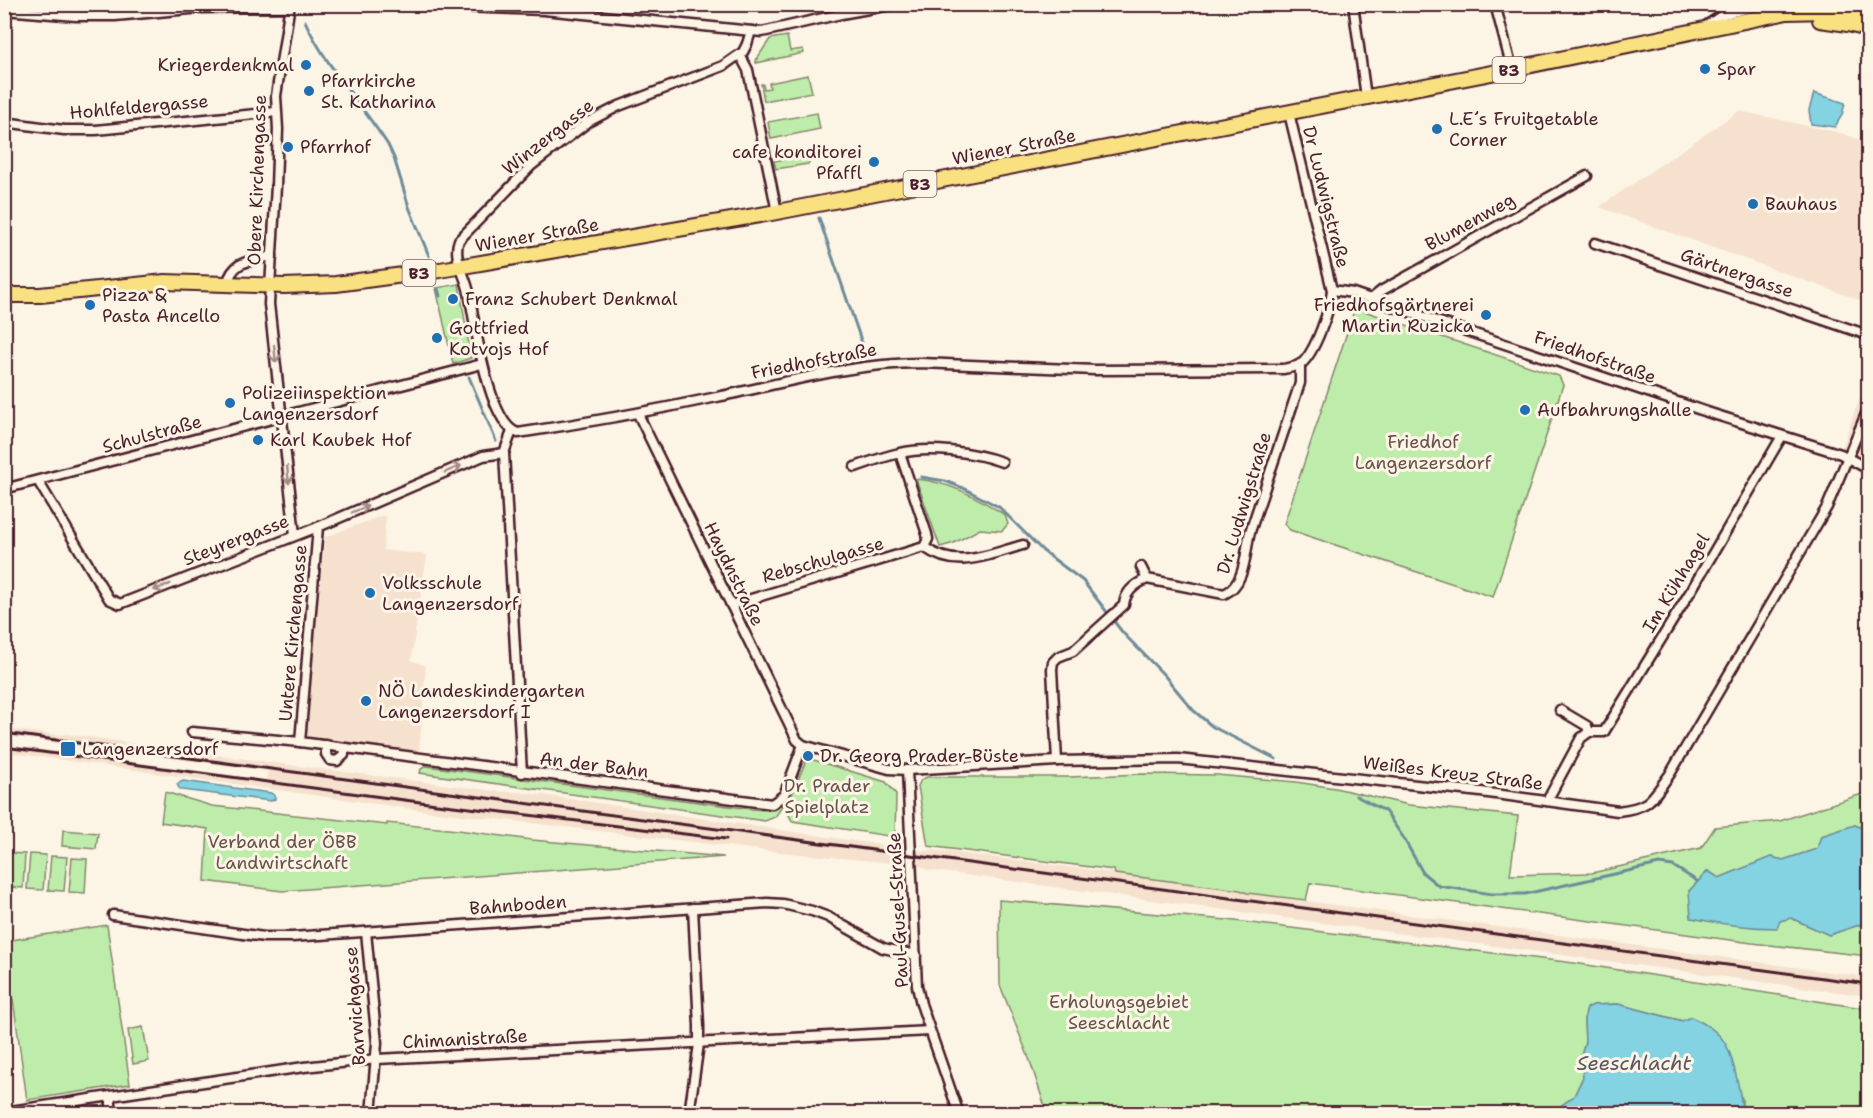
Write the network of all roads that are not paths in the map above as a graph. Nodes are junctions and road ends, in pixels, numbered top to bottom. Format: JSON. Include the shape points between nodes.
{"nodes":[{"id":1,"x":374,"y":4,"type":"edge"},
{"id":2,"x":896,"y":4,"type":"edge"},
{"id":3,"x":1353,"y":4,"type":"edge"},
{"id":4,"x":1495,"y":4,"type":"edge"},
{"id":5,"x":1765,"y":4,"type":"edge"},
{"id":6,"x":290,"y":6,"type":"edge"},
{"id":7,"x":1750,"y":6,"type":"edge"},
{"id":8,"x":544,"y":7,"type":"edge"},
{"id":9,"x":4,"y":10,"type":"edge"},
{"id":10,"x":1869,"y":18,"type":"edge"},
{"id":11,"x":1869,"y":29,"type":"edge"},
{"id":12,"x":751,"y":31,"type":"junction"},
{"id":13,"x":1698,"y":31,"type":"junction"},
{"id":14,"x":740,"y":55,"type":"junction"},
{"id":15,"x":1512,"y":69,"type":"junction"},
{"id":16,"x":1366,"y":97,"type":"junction"},
{"id":17,"x":276,"y":111,"type":"junction"},
{"id":18,"x":1289,"y":113,"type":"junction"},
{"id":19,"x":4,"y":122,"type":"edge"},
{"id":20,"x":1587,"y":176,"type":"dead end"},
{"id":21,"x":777,"y":212,"type":"junction"},
{"id":22,"x":1595,"y":243,"type":"dead end"},
{"id":23,"x":272,"y":256,"type":"junction"},
{"id":24,"x":461,"y":267,"type":"junction"},
{"id":25,"x":226,"y":284,"type":"junction"},
{"id":26,"x":269,"y":286,"type":"junction"},
{"id":27,"x":1332,"y":290,"type":"junction"},
{"id":28,"x":4,"y":295,"type":"edge"},
{"id":29,"x":1371,"y":299,"type":"junction"},
{"id":30,"x":1869,"y":335,"type":"edge"},
{"id":31,"x":482,"y":364,"type":"junction"},
{"id":32,"x":1300,"y":364,"type":"junction"},
{"id":33,"x":1869,"y":409,"type":"edge"},
{"id":34,"x":638,"y":414,"type":"junction"},
{"id":35,"x":282,"y":417,"type":"junction"},
{"id":36,"x":512,"y":431,"type":"junction"},
{"id":37,"x":1782,"y":436,"type":"junction"},
{"id":38,"x":504,"y":453,"type":"junction"},
{"id":39,"x":900,"y":453,"type":"junction"},
{"id":40,"x":1848,"y":458,"type":"junction"},
{"id":41,"x":1002,"y":462,"type":"dead end"},
{"id":42,"x":855,"y":467,"type":"dead end"},
{"id":43,"x":1869,"y":469,"type":"edge"},
{"id":44,"x":38,"y":481,"type":"junction"},
{"id":45,"x":4,"y":489,"type":"edge"},
{"id":46,"x":318,"y":527,"type":"junction"},
{"id":47,"x":295,"y":535,"type":"junction"},
{"id":48,"x":1023,"y":545,"type":"dead end"},
{"id":49,"x":924,"y":547,"type":"junction"},
{"id":50,"x":1141,"y":567,"type":"dead end"},
{"id":51,"x":1147,"y":579,"type":"junction"},
{"id":52,"x":731,"y":605,"type":"junction"},
{"id":53,"x":1560,"y":710,"type":"dead end"},
{"id":54,"x":192,"y":732,"type":"dead end"},
{"id":55,"x":1589,"y":732,"type":"junction"},
{"id":56,"x":300,"y":742,"type":"junction"},
{"id":57,"x":803,"y":745,"type":"junction"},
{"id":58,"x":326,"y":746,"type":"junction"},
{"id":59,"x":344,"y":748,"type":"junction"},
{"id":60,"x":1057,"y":761,"type":"junction"},
{"id":61,"x":907,"y":770,"type":"junction"},
{"id":62,"x":522,"y":772,"type":"junction"},
{"id":63,"x":1547,"y":801,"type":"junction"},
{"id":64,"x":693,"y":909,"type":"junction"},
{"id":65,"x":113,"y":915,"type":"dead end"},
{"id":66,"x":366,"y":932,"type":"junction"},
{"id":67,"x":916,"y":955,"type":"junction"},
{"id":68,"x":930,"y":1031,"type":"junction"},
{"id":69,"x":699,"y":1044,"type":"junction"},
{"id":70,"x":377,"y":1059,"type":"junction"},
{"id":71,"x":111,"y":1097,"type":"junction"},
{"id":72,"x":4,"y":1112,"type":"edge"},
{"id":73,"x":111,"y":1113,"type":"edge"},
{"id":74,"x":371,"y":1113,"type":"edge"},
{"id":75,"x":690,"y":1113,"type":"edge"},
{"id":76,"x":958,"y":1113,"type":"edge"}],
"edges":[{"from":1,"to":8,"type":"street"},
{"from":2,"to":12,"type":"street","via":[[774,30]]},
{"from":3,"to":16,"type":"street"},
{"from":4,"to":15,"type":"street"},
{"from":5,"to":7,"type":"street","name":"Wiener Straße"},
{"from":6,"to":9,"type":"street","via":[[106,16]]},
{"from":6,"to":17,"type":"street","name":"Obere Kirchengasse"},
{"from":7,"to":13,"type":"street","name":"Wiener Straße","via":[[1724,14]]},
{"from":8,"to":12,"type":"street"},
{"from":10,"to":13,"type":"main road","name":"Wiener Straße","number":"B3","via":[[1836,12],[1786,12]]},
{"from":11,"to":13,"type":"main road","name":"Wiener Straße","number":"B3","via":[[1805,20]]},
{"from":12,"to":14,"type":"street"},
{"from":13,"to":15,"type":"main road","name":"Wiener Straße","number":"B3"},
{"from":14,"to":21,"type":"street","via":[[748,70]]},
{"from":14,"to":24,"type":"street","name":"Winzergasse","via":[[716,69],[588,122],[532,165],[464,232],[456,249]]},
{"from":15,"to":16,"type":"main road","name":"Wiener Straße","number":"B3"},
{"from":16,"to":18,"type":"main road","name":"Wiener Straße","number":"B3"},
{"from":17,"to":19,"type":"street","name":"Hohlfeldergasse","via":[[96,130]]},
{"from":17,"to":23,"type":"street","name":"Obere Kirchengasse"},
{"from":18,"to":21,"type":"main road","name":"Wiener Straße","number":"B3"},
{"from":18,"to":27,"type":"street","name":"Dr Ludwigstraße"},
{"from":20,"to":29,"type":"street","name":"Blumenweg"},
{"from":21,"to":24,"type":"main road","name":"Wiener Straße","number":"B3"},
{"from":22,"to":30,"type":"street","name":"Gärtnergasse"},
{"from":23,"to":25,"type":"street","via":[[238,265],[230,271]]},
{"from":23,"to":26,"type":"street","name":"Obere Kirchengasse"},
{"from":24,"to":26,"type":"main road","name":"Wiener Straße","number":"B3","via":[[336,284]]},
{"from":24,"to":31,"type":"street"},
{"from":25,"to":26,"type":"main road","name":"Wiener Straße","number":"B3"},
{"from":25,"to":28,"type":"main road","name":"Wiener Straße","number":"B3","via":[[165,282]]},
{"from":26,"to":35,"type":"street","name":"Untere Kirchengasse","one_way":true},
{"from":27,"to":29,"type":"street","name":"Friedhofstraße"},
{"from":27,"to":32,"type":"street","via":[[1312,348]]},
{"from":29,"to":37,"type":"street","name":"Friedhofstraße"},
{"from":31,"to":35,"type":"street","name":"Schulstraße"},
{"from":31,"to":36,"type":"street","via":[[502,418]]},
{"from":32,"to":34,"type":"street","name":"Friedhofstraße","via":[[1283,369],[1126,371],[885,364]]},
{"from":32,"to":51,"type":"street","name":"Dr. Ludwigstraße","via":[[1300,382],[1236,586],[1224,594]]},
{"from":33,"to":40,"type":"street","name":"Weißes Kreuz Straße"},
{"from":34,"to":36,"type":"street","name":"Friedhofstraße"},
{"from":34,"to":52,"type":"street","name":"Haydnstraße"},
{"from":35,"to":44,"type":"street","name":"Schulstraße"},
{"from":35,"to":47,"type":"street","name":"Untere Kirchengasse","one_way":true},
{"from":36,"to":38,"type":"street"},
{"from":37,"to":40,"type":"street","name":"Friedhofstraße"},
{"from":37,"to":55,"type":"street","name":"Im Kühhagel","via":[[1604,732]]},
{"from":46,"to":38,"type":"street","name":"Steyrergasse","one_way":true,"via":[[483,456]]},
{"from":38,"to":62,"type":"street"},
{"from":39,"to":41,"type":"street","via":[[919,450],[981,455]]},
{"from":39,"to":42,"type":"street"},
{"from":39,"to":49,"type":"street","via":[[927,534]]},
{"from":40,"to":43,"type":"street","name":"Friedhofstraße"},
{"from":40,"to":63,"type":"street","name":"Weißes Kreuz Straße","via":[[1827,507],[1651,801],[1637,809],[1618,811]]},
{"from":44,"to":45,"type":"street","name":"Schulstraße"},
{"from":47,"to":44,"type":"street","name":"Steyrergasse","one_way":true,"via":[[120,604],[109,599]]},
{"from":46,"to":47,"type":"street","name":"Steyrergasse"},
{"from":46,"to":56,"type":"street","name":"Untere Kirchengasse"},
{"from":48,"to":49,"type":"street","via":[[955,560],[940,557]]},
{"from":49,"to":52,"type":"street","name":"Rebschulgasse"},
{"from":50,"to":51,"type":"street"},
{"from":51,"to":60,"type":"street","via":[[1131,590],[1124,605],[1107,621],[1073,651],[1053,662]]},
{"from":52,"to":57,"type":"street","name":"Haydnstraße","via":[[797,740]]},
{"from":53,"to":55,"type":"street","via":[[1587,726]]},
{"from":54,"to":56,"type":"street","name":"An der Bahn"},
{"from":55,"to":63,"type":"street","name":"Im Kühhagel","via":[[1581,738]]},
{"from":56,"to":58,"type":"street","name":"An der Bahn"},
{"from":57,"to":61,"type":"street","name":"Weißes Kreuz Straße","via":[[889,769]]},
{"from":57,"to":62,"type":"street","name":"An der Bahn","via":[[784,795],[772,804]]},
{"from":58,"to":59,"type":"street","name":"An der Bahn"},
{"from":58,"to":59,"type":"street","name":"An der Bahn","via":[[330,760],[337,761],[344,755]]},
{"from":59,"to":62,"type":"street","name":"An der Bahn"},
{"from":60,"to":61,"type":"street","name":"Weißes Kreuz Straße"},
{"from":60,"to":63,"type":"street","name":"Weißes Kreuz Straße","via":[[1178,759]]},
{"from":61,"to":67,"type":"street","name":"Paul-Gusel-Straße"},
{"from":64,"to":66,"type":"street","name":"Bahnboden"},
{"from":64,"to":67,"type":"street","name":"Bahnboden","via":[[767,903],[798,907],[828,917],[883,948]]},
{"from":64,"to":69,"type":"street"},
{"from":65,"to":66,"type":"street","name":"Bahnboden","via":[[264,937]]},
{"from":66,"to":70,"type":"street","name":"Barwichgasse"},
{"from":67,"to":68,"type":"street","name":"Paul-Gusel-Straße","via":[[918,993]]},
{"from":68,"to":69,"type":"street","name":"Chimanistraße"},
{"from":68,"to":76,"type":"street","name":"Paul-Gusel-Straße"},
{"from":69,"to":70,"type":"street","name":"Chimanistraße"},
{"from":69,"to":75,"type":"street"},
{"from":70,"to":71,"type":"street","name":"Chimanistraße"},
{"from":70,"to":74,"type":"street","name":"Barwichgasse"},
{"from":71,"to":72,"type":"street","name":"Chimanistraße"},
{"from":71,"to":73,"type":"street"}]}
